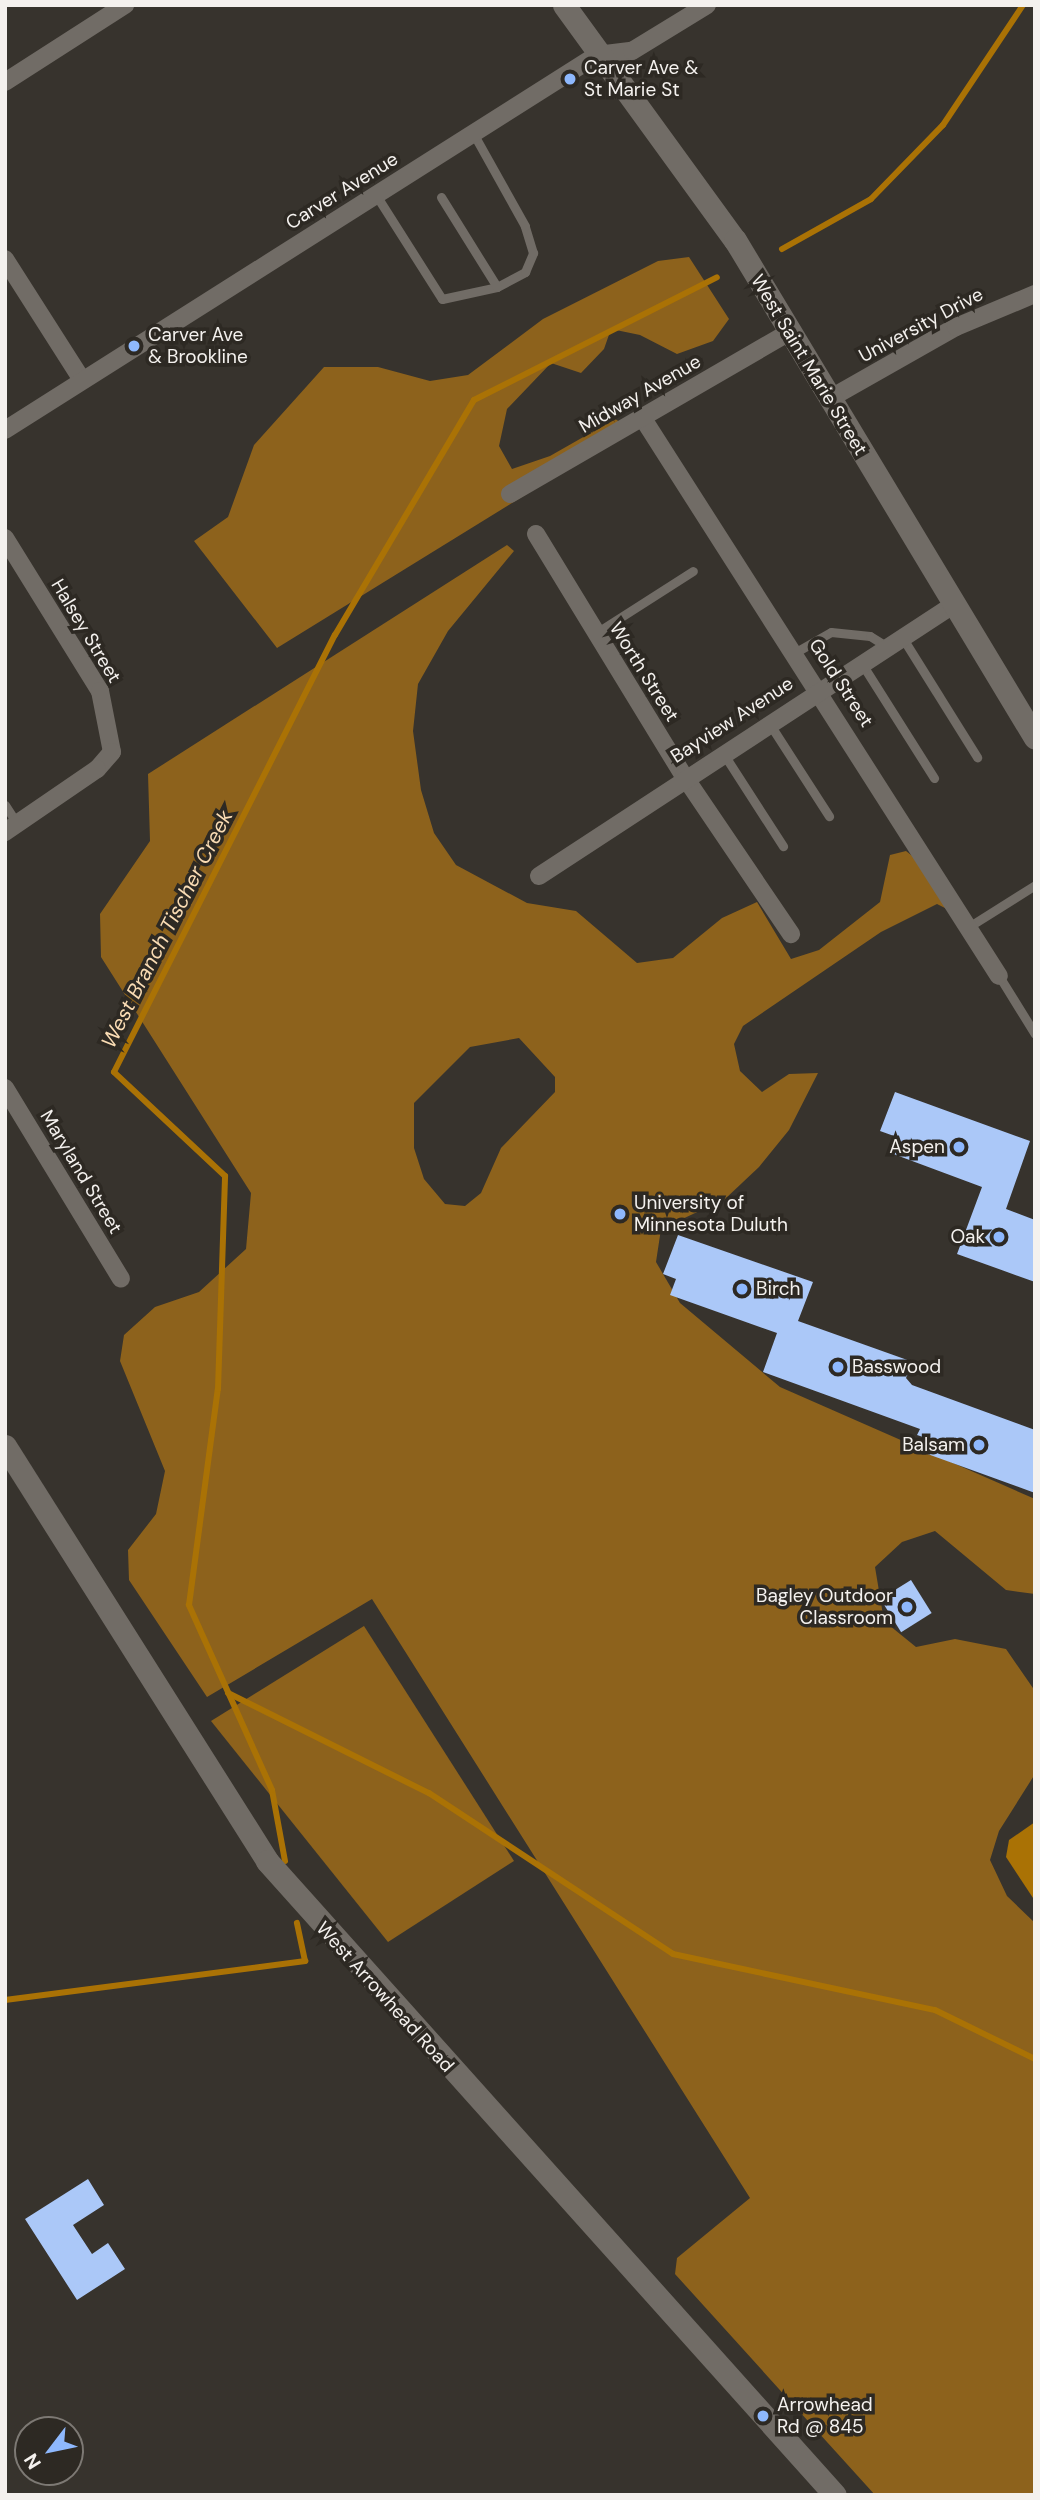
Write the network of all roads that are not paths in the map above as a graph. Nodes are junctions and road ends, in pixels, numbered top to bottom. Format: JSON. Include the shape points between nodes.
{"nodes":[{"id":1,"x":125,"y":5,"type":"edge"},
{"id":2,"x":564,"y":5,"type":"edge"},
{"id":3,"x":707,"y":5,"type":"edge"},
{"id":4,"x":597,"y":55,"type":"junction"},
{"id":5,"x":5,"y":82,"type":"edge"},
{"id":6,"x":473,"y":134,"type":"junction"},
{"id":7,"x":376,"y":195,"type":"junction"},
{"id":8,"x":441,"y":197,"type":"dead end"},
{"id":9,"x":5,"y":259,"type":"edge"},
{"id":10,"x":497,"y":287,"type":"junction"},
{"id":11,"x":1035,"y":293,"type":"edge"},
{"id":12,"x":791,"y":331,"type":"junction"},
{"id":13,"x":82,"y":380,"type":"junction"},
{"id":14,"x":830,"y":399,"type":"junction"},
{"id":15,"x":642,"y":417,"type":"junction"},
{"id":16,"x":5,"y":430,"type":"edge"},
{"id":17,"x":510,"y":494,"type":"dead end"},
{"id":18,"x":536,"y":534,"type":"dead end"},
{"id":19,"x":5,"y":538,"type":"edge"},
{"id":20,"x":693,"y":571,"type":"dead end"},
{"id":21,"x":952,"y":606,"type":"junction"},
{"id":22,"x":596,"y":633,"type":"junction"},
{"id":23,"x":894,"y":642,"type":"junction"},
{"id":24,"x":796,"y":652,"type":"junction"},
{"id":25,"x":861,"y":662,"type":"junction"},
{"id":26,"x":820,"y":688,"type":"junction"},
{"id":27,"x":768,"y":722,"type":"junction"},
{"id":28,"x":1035,"y":738,"type":"edge"},
{"id":29,"x":722,"y":751,"type":"junction"},
{"id":30,"x":977,"y":757,"type":"dead end"},
{"id":31,"x":684,"y":776,"type":"junction"},
{"id":32,"x":934,"y":778,"type":"dead end"},
{"id":33,"x":5,"y":805,"type":"edge"},
{"id":34,"x":829,"y":816,"type":"dead end"},
{"id":35,"x":12,"y":829,"type":"edge"},
{"id":36,"x":783,"y":846,"type":"dead end"},
{"id":37,"x":539,"y":876,"type":"dead end"},
{"id":38,"x":1035,"y":885,"type":"edge"},
{"id":39,"x":970,"y":926,"type":"junction"},
{"id":40,"x":791,"y":933,"type":"dead end"},
{"id":41,"x":999,"y":976,"type":"joint"},
{"id":42,"x":1035,"y":1034,"type":"edge"},
{"id":43,"x":5,"y":1088,"type":"edge"},
{"id":44,"x":121,"y":1279,"type":"dead end"},
{"id":45,"x":5,"y":1447,"type":"edge"},
{"id":46,"x":835,"y":2495,"type":"edge"}],
"edges":[{"from":1,"to":5,"type":"street"},
{"from":2,"to":4,"type":"street","name":"West Saint Marie Street"},
{"from":3,"to":4,"type":"street","name":"Carver Avenue","via":[[632,51]]},
{"from":4,"to":6,"type":"street","name":"Carver Avenue"},
{"from":4,"to":12,"type":"street","name":"West Saint Marie Street","via":[[735,240]]},
{"from":6,"to":7,"type":"street","name":"Carver Avenue"},
{"from":6,"to":10,"type":"lane","via":[[525,226],[533,253],[524,272]]},
{"from":7,"to":10,"type":"lane","via":[[442,299]]},
{"from":7,"to":13,"type":"street","name":"Carver Avenue"},
{"from":8,"to":10,"type":"lane"},
{"from":9,"to":13,"type":"street"},
{"from":11,"to":14,"type":"street","name":"University Drive","via":[[956,327]]},
{"from":12,"to":14,"type":"street","name":"West Saint Marie Street"},
{"from":12,"to":15,"type":"street","name":"Midway Avenue"},
{"from":13,"to":16,"type":"street","name":"Carver Avenue"},
{"from":14,"to":21,"type":"street","name":"West Saint Marie Street"},
{"from":15,"to":17,"type":"street","name":"Midway Avenue"},
{"from":15,"to":24,"type":"street","name":"Gold Street"},
{"from":18,"to":22,"type":"street","name":"Worth Street"},
{"from":19,"to":35,"type":"street","name":"Halsey Street","via":[[100,691],[112,752],[97,769]]},
{"from":20,"to":22,"type":"lane"},
{"from":21,"to":23,"type":"street","name":"Bayview Avenue"},
{"from":21,"to":28,"type":"street","name":"West Saint Marie Street"},
{"from":22,"to":31,"type":"street","name":"Worth Street"},
{"from":23,"to":24,"type":"lane","via":[[831,632]]},
{"from":23,"to":25,"type":"street","name":"Bayview Avenue"},
{"from":23,"to":30,"type":"lane"},
{"from":24,"to":26,"type":"street","name":"Gold Street"},
{"from":25,"to":26,"type":"street","name":"Bayview Avenue"},
{"from":25,"to":32,"type":"lane"},
{"from":26,"to":27,"type":"street","name":"Bayview Avenue"},
{"from":26,"to":39,"type":"street","name":"Gold Street"},
{"from":27,"to":29,"type":"street","name":"Bayview Avenue"},
{"from":27,"to":34,"type":"lane"},
{"from":29,"to":31,"type":"street","name":"Bayview Avenue"},
{"from":29,"to":36,"type":"lane"},
{"from":31,"to":37,"type":"street","name":"Bayview Avenue"},
{"from":31,"to":40,"type":"street","name":"Worth Street"},
{"from":33,"to":35,"type":"lane"},
{"from":38,"to":39,"type":"lane"},
{"from":39,"to":41,"type":"street","name":"Gold Street"},
{"from":41,"to":42,"type":"lane"},
{"from":43,"to":44,"type":"street","name":"Maryland Street"},
{"from":45,"to":46,"type":"street","name":"West Arrowhead Road","via":[[267,1861]]}]}
